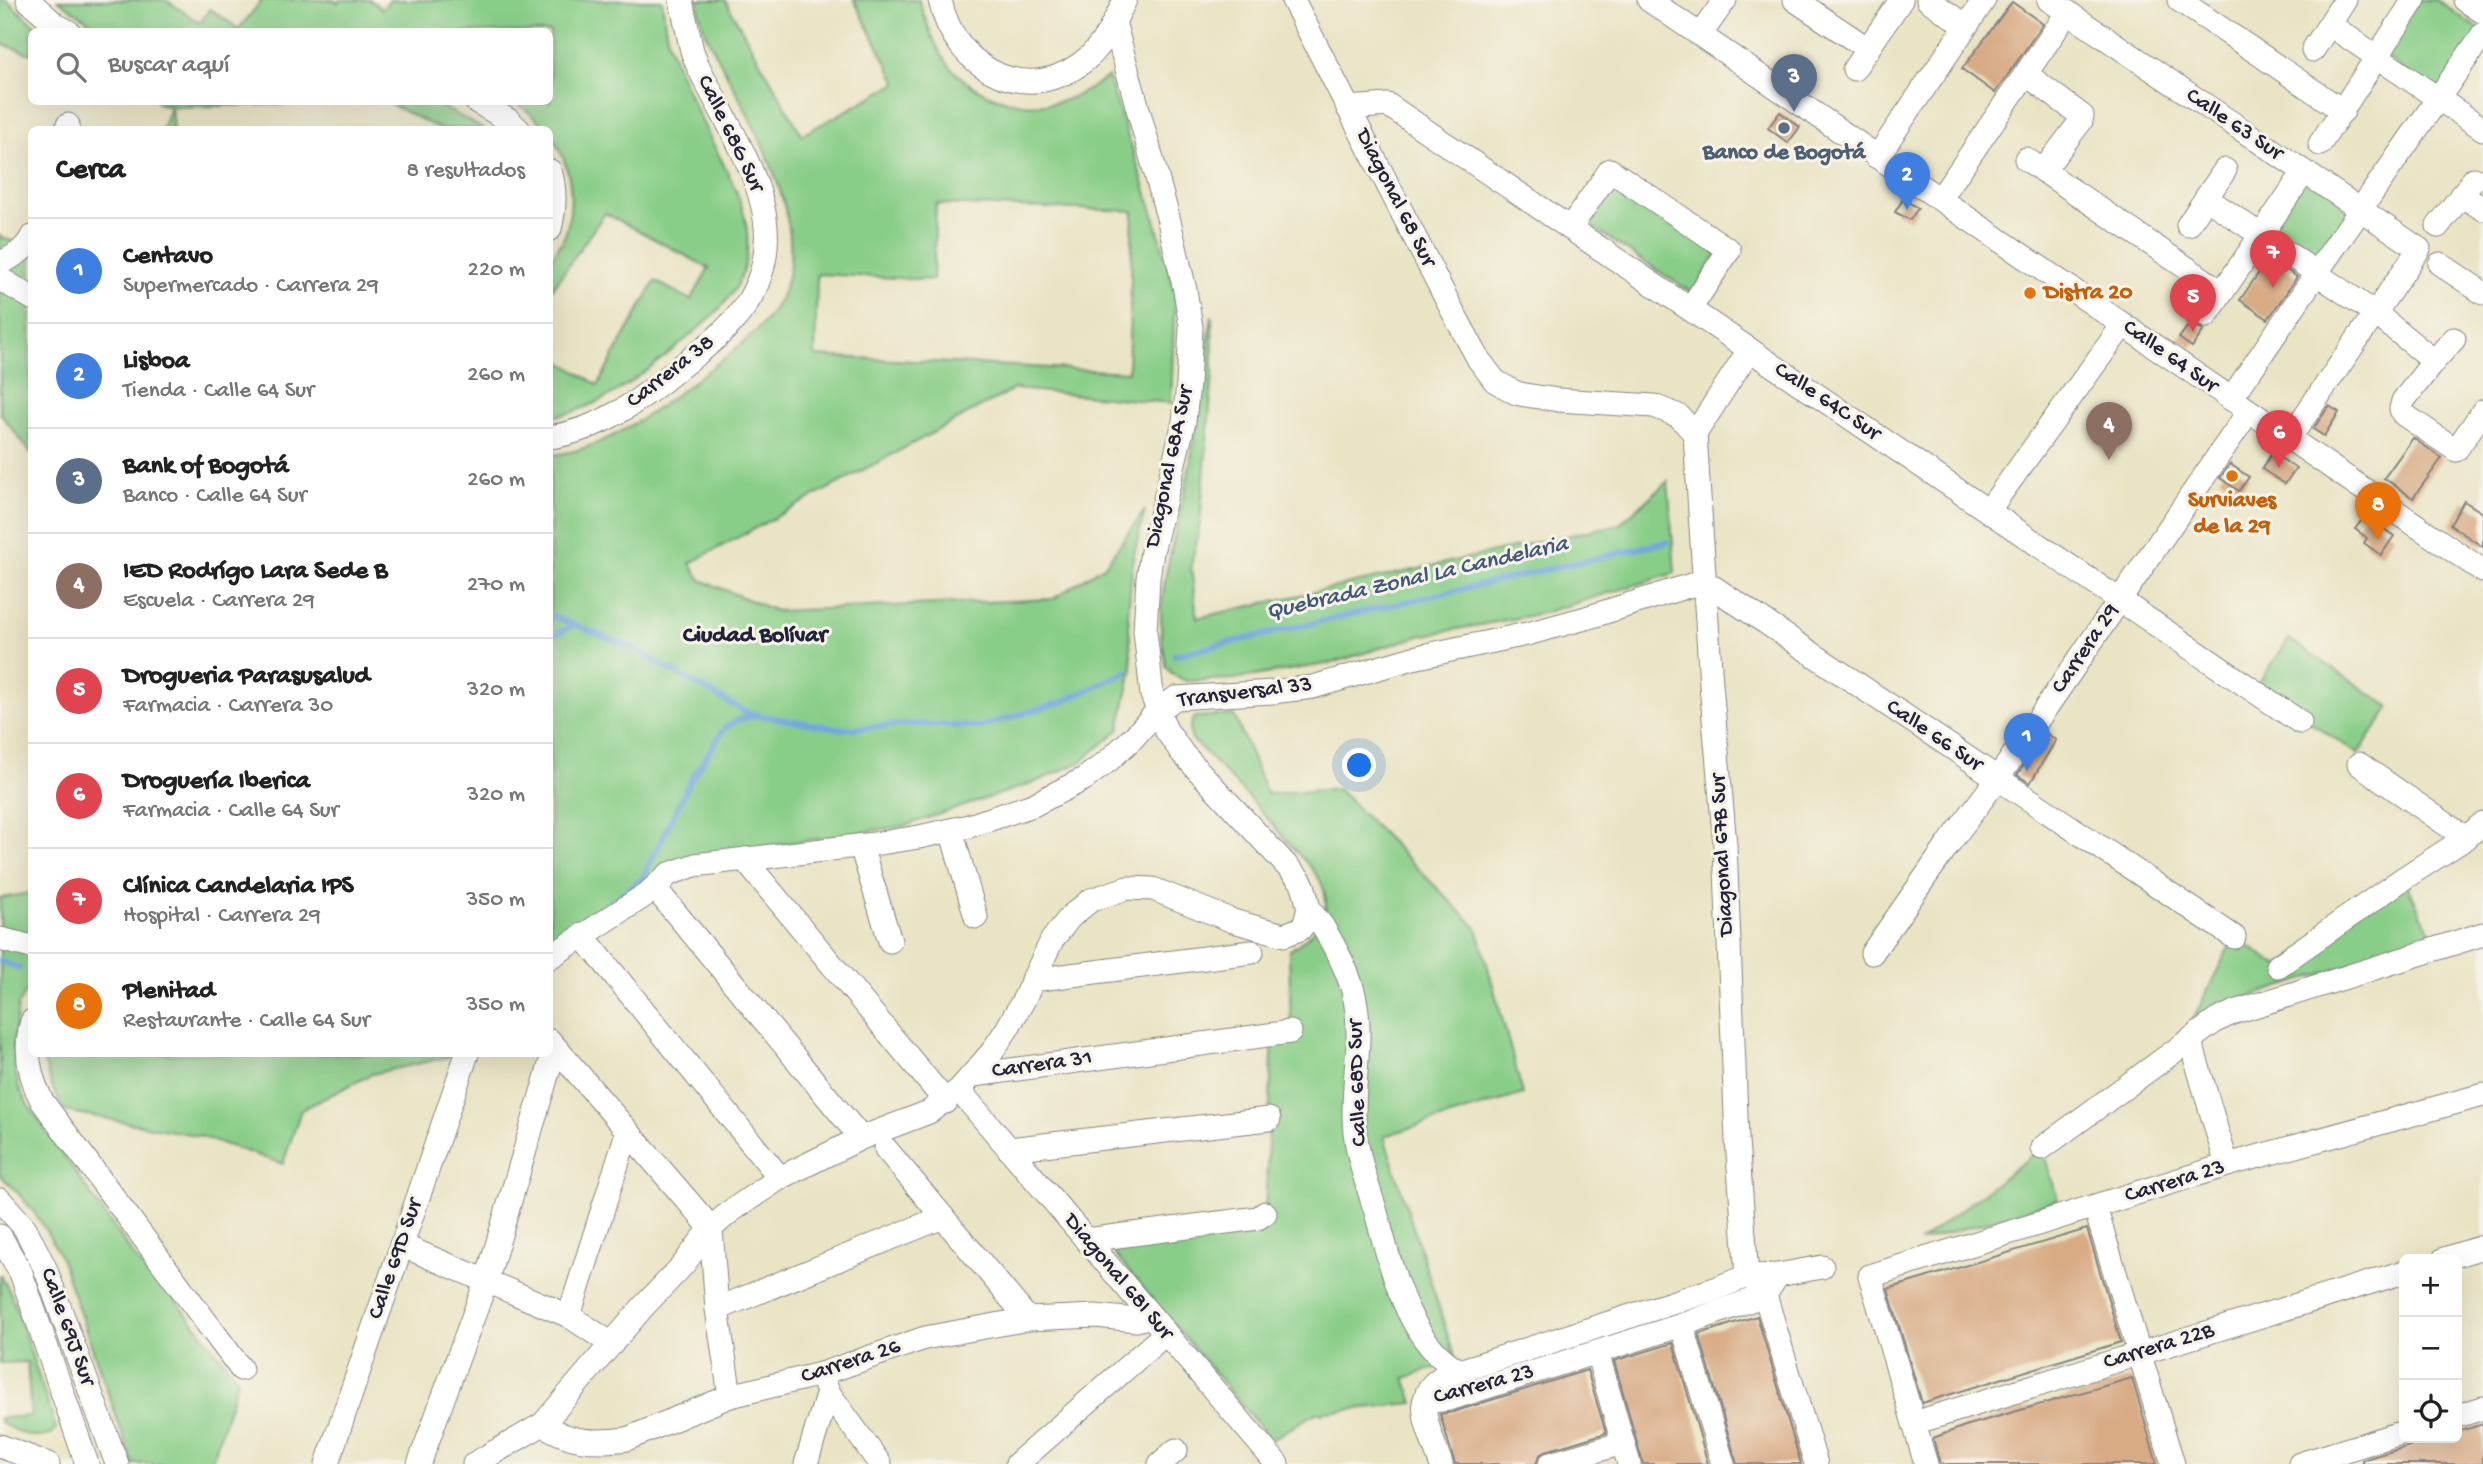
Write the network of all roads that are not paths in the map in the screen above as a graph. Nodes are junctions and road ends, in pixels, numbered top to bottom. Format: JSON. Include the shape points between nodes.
{"nodes":[{"id":1,"x":28,"y":0,"type":"edge"},
{"id":2,"x":681,"y":0,"type":"edge"},
{"id":3,"x":940,"y":0,"type":"edge"},
{"id":4,"x":1125,"y":0,"type":"edge"},
{"id":5,"x":1293,"y":0,"type":"edge"},
{"id":6,"x":1649,"y":0,"type":"edge"},
{"id":7,"x":1725,"y":0,"type":"edge"},
{"id":8,"x":1796,"y":0,"type":"edge"},
{"id":9,"x":1901,"y":0,"type":"edge"},
{"id":10,"x":1928,"y":0,"type":"edge"},
{"id":11,"x":1984,"y":0,"type":"edge"},
{"id":12,"x":2179,"y":0,"type":"edge"},
{"id":13,"x":2345,"y":0,"type":"edge"},
{"id":14,"x":2414,"y":0,"type":"edge"},
{"id":15,"x":2465,"y":0,"type":"edge"},
{"id":16,"x":2059,"y":6,"type":"edge"},
{"id":17,"x":2483,"y":12,"type":"edge"},
{"id":18,"x":1114,"y":22,"type":"junction"},
{"id":19,"x":2330,"y":24,"type":"junction"},
{"id":20,"x":1966,"y":26,"type":"junction"},
{"id":21,"x":62,"y":28,"type":"edge"},
{"id":22,"x":2483,"y":34,"type":"edge"},
{"id":23,"x":1700,"y":35,"type":"junction"},
{"id":24,"x":1868,"y":49,"type":"junction"},
{"id":25,"x":2313,"y":50,"type":"dead end"},
{"id":26,"x":2378,"y":56,"type":"junction"},
{"id":27,"x":1854,"y":69,"type":"dead end"},
{"id":28,"x":2026,"y":74,"type":"junction"},
{"id":29,"x":2438,"y":98,"type":"junction"},
{"id":30,"x":482,"y":105,"type":"edge"},
{"id":31,"x":1348,"y":107,"type":"junction"},
{"id":32,"x":2343,"y":111,"type":"junction"},
{"id":33,"x":515,"y":126,"type":"edge"},
{"id":34,"x":2483,"y":129,"type":"edge"},
{"id":35,"x":2320,"y":144,"type":"dead end"},
{"id":36,"x":1877,"y":157,"type":"junction"},
{"id":37,"x":2225,"y":170,"type":"dead end"},
{"id":38,"x":2304,"y":172,"type":"junction"},
{"id":39,"x":2206,"y":198,"type":"junction"},
{"id":40,"x":1940,"y":199,"type":"junction"},
{"id":41,"x":2483,"y":209,"type":"edge"},
{"id":42,"x":2360,"y":210,"type":"junction"},
{"id":43,"x":2188,"y":225,"type":"dead end"},
{"id":44,"x":2438,"y":226,"type":"dead end"},
{"id":45,"x":1570,"y":228,"type":"junction"},
{"id":46,"x":2261,"y":235,"type":"junction"},
{"id":47,"x":28,"y":244,"type":"edge"},
{"id":48,"x":0,"y":263,"type":"edge"},
{"id":49,"x":2440,"y":264,"type":"dead end"},
{"id":50,"x":762,"y":270,"type":"joint"},
{"id":51,"x":2316,"y":273,"type":"junction"},
{"id":52,"x":0,"y":279,"type":"edge"},
{"id":53,"x":2222,"y":292,"type":"junction"},
{"id":54,"x":2483,"y":293,"type":"edge"},
{"id":55,"x":28,"y":296,"type":"edge"},
{"id":56,"x":1690,"y":309,"type":"junction"},
{"id":57,"x":2375,"y":313,"type":"junction"},
{"id":58,"x":2206,"y":316,"type":"dead end"},
{"id":59,"x":2123,"y":325,"type":"junction"},
{"id":60,"x":2454,"y":339,"type":"dead end"},
{"id":61,"x":1749,"y":350,"type":"junction"},
{"id":62,"x":2434,"y":361,"type":"junction"},
{"id":63,"x":2240,"y":405,"type":"junction"},
{"id":64,"x":2483,"y":411,"type":"edge"},
{"id":65,"x":1695,"y":434,"type":"junction"},
{"id":66,"x":553,"y":436,"type":"edge"},
{"id":67,"x":2289,"y":439,"type":"junction"},
{"id":68,"x":1988,"y":511,"type":"junction"},
{"id":69,"x":2483,"y":571,"type":"edge"},
{"id":70,"x":1704,"y":581,"type":"junction"},
{"id":71,"x":2119,"y":600,"type":"junction"},
{"id":72,"x":1157,"y":710,"type":"junction"},
{"id":73,"x":2300,"y":722,"type":"dead end"},
{"id":74,"x":2359,"y":764,"type":"dead end"},
{"id":75,"x":1998,"y":778,"type":"junction"},
{"id":76,"x":951,"y":830,"type":"junction"},
{"id":77,"x":2475,"y":831,"type":"edge"},
{"id":78,"x":860,"y":846,"type":"junction"},
{"id":79,"x":744,"y":859,"type":"junction"},
{"id":80,"x":655,"y":888,"type":"junction"},
{"id":81,"x":1309,"y":908,"type":"junction"},
{"id":82,"x":976,"y":917,"type":"dead end"},
{"id":83,"x":2483,"y":934,"type":"edge"},
{"id":84,"x":582,"y":935,"type":"junction"},
{"id":85,"x":2235,"y":937,"type":"dead end"},
{"id":86,"x":0,"y":939,"type":"edge"},
{"id":87,"x":890,"y":941,"type":"dead end"},
{"id":88,"x":28,"y":946,"type":"edge"},
{"id":89,"x":1252,"y":952,"type":"dead end"},
{"id":90,"x":1872,"y":953,"type":"dead end"},
{"id":91,"x":553,"y":955,"type":"edge"},
{"id":92,"x":2278,"y":966,"type":"dead end"},
{"id":93,"x":1032,"y":980,"type":"junction"},
{"id":94,"x":1290,"y":1032,"type":"dead end"},
{"id":95,"x":28,"y":1039,"type":"edge"},
{"id":96,"x":2190,"y":1040,"type":"junction"},
{"id":97,"x":553,"y":1046,"type":"edge"},
{"id":98,"x":466,"y":1057,"type":"edge"},
{"id":99,"x":549,"y":1057,"type":"edge"},
{"id":100,"x":960,"y":1089,"type":"junction"},
{"id":101,"x":2483,"y":1095,"type":"edge"},
{"id":102,"x":1269,"y":1119,"type":"dead end"},
{"id":103,"x":627,"y":1133,"type":"junction"},
{"id":104,"x":860,"y":1138,"type":"junction"},
{"id":105,"x":2042,"y":1148,"type":"dead end"},
{"id":106,"x":886,"y":1149,"type":"dead end"},
{"id":107,"x":1009,"y":1149,"type":"junction"},
{"id":108,"x":2227,"y":1166,"type":"junction"},
{"id":109,"x":780,"y":1178,"type":"junction"},
{"id":110,"x":0,"y":1200,"type":"edge"},
{"id":111,"x":2095,"y":1207,"type":"junction"},
{"id":112,"x":1265,"y":1213,"type":"dead end"},
{"id":113,"x":943,"y":1217,"type":"junction"},
{"id":114,"x":712,"y":1228,"type":"junction"},
{"id":115,"x":0,"y":1237,"type":"edge"},
{"id":116,"x":1086,"y":1240,"type":"junction"},
{"id":117,"x":401,"y":1245,"type":"junction"},
{"id":118,"x":2483,"y":1247,"type":"edge"},
{"id":119,"x":2460,"y":1254,"type":"edge"},
{"id":120,"x":1822,"y":1267,"type":"dead end"},
{"id":121,"x":2399,"y":1274,"type":"edge"},
{"id":122,"x":1778,"y":1275,"type":"junction"},
{"id":123,"x":1747,"y":1276,"type":"junction"},
{"id":124,"x":487,"y":1279,"type":"junction"},
{"id":125,"x":1765,"y":1295,"type":"junction"},
{"id":126,"x":717,"y":1309,"type":"junction"},
{"id":127,"x":569,"y":1316,"type":"junction"},
{"id":128,"x":1151,"y":1316,"type":"junction"},
{"id":129,"x":1028,"y":1319,"type":"junction"},
{"id":130,"x":1682,"y":1325,"type":"junction"},
{"id":131,"x":1166,"y":1333,"type":"junction"},
{"id":132,"x":612,"y":1344,"type":"junction"},
{"id":133,"x":1597,"y":1353,"type":"junction"},
{"id":134,"x":2139,"y":1353,"type":"junction"},
{"id":135,"x":241,"y":1369,"type":"dead end"},
{"id":136,"x":1458,"y":1370,"type":"junction"},
{"id":137,"x":825,"y":1383,"type":"junction"},
{"id":138,"x":730,"y":1396,"type":"junction"},
{"id":139,"x":1424,"y":1402,"type":"junction"},
{"id":140,"x":2483,"y":1408,"type":"edge"},
{"id":141,"x":2462,"y":1414,"type":"edge"},
{"id":142,"x":1914,"y":1423,"type":"junction"},
{"id":143,"x":544,"y":1430,"type":"junction"},
{"id":144,"x":2399,"y":1434,"type":"edge"},
{"id":145,"x":79,"y":1441,"type":"junction"},
{"id":146,"x":0,"y":1446,"type":"edge"},
{"id":147,"x":1626,"y":1454,"type":"edge"},
{"id":148,"x":48,"y":1464,"type":"edge"},
{"id":149,"x":60,"y":1464,"type":"edge"},
{"id":150,"x":87,"y":1464,"type":"edge"},
{"id":151,"x":117,"y":1464,"type":"edge"},
{"id":152,"x":327,"y":1464,"type":"edge"},
{"id":153,"x":419,"y":1464,"type":"edge"},
{"id":154,"x":474,"y":1464,"type":"edge"},
{"id":155,"x":806,"y":1464,"type":"edge"},
{"id":156,"x":880,"y":1464,"type":"edge"},
{"id":157,"x":1017,"y":1464,"type":"edge"},
{"id":158,"x":1277,"y":1464,"type":"edge"},
{"id":159,"x":1441,"y":1464,"type":"edge"},
{"id":160,"x":1550,"y":1464,"type":"edge"},
{"id":161,"x":1723,"y":1464,"type":"edge"},
{"id":162,"x":1816,"y":1464,"type":"edge"},
{"id":163,"x":1926,"y":1464,"type":"edge"},
{"id":164,"x":2173,"y":1464,"type":"edge"},
{"id":165,"x":2300,"y":1464,"type":"edge"}],
"edges":[{"from":1,"to":21,"type":"street"},
{"from":2,"to":50,"type":"street","name":"Calle 68G Sur","via":[[698,66],[761,195],[767,227]]},
{"from":3,"to":18,"type":"street","via":[[947,26],[965,51],[988,70],[1031,82],[1065,73],[1089,57]]},
{"from":4,"to":18,"type":"street"},
{"from":5,"to":31,"type":"street","name":"Diagonal 68 Sur"},
{"from":6,"to":23,"type":"street","name":"Calle 64 Sur"},
{"from":7,"to":23,"type":"street"},
{"from":8,"to":24,"type":"street"},
{"from":9,"to":24,"type":"street"},
{"from":10,"to":20,"type":"street"},
{"from":11,"to":20,"type":"street"},
{"from":12,"to":32,"type":"street"},
{"from":13,"to":19,"type":"street"},
{"from":14,"to":26,"type":"street"},
{"from":15,"to":17,"type":"street"},
{"from":16,"to":28,"type":"street"},
{"from":16,"to":38,"type":"street","name":"Calle 63 Sur"},
{"from":18,"to":72,"type":"street","name":"Diagonal 68A Sur","via":[[1169,221],[1191,327],[1184,422],[1148,578],[1145,631]]},
{"from":19,"to":25,"type":"street"},
{"from":19,"to":26,"type":"street"},
{"from":20,"to":36,"type":"street"},
{"from":22,"to":29,"type":"street","name":"Carrera 29"},
{"from":23,"to":36,"type":"street","name":"Calle 64 Sur"},
{"from":24,"to":27,"type":"street"},
{"from":26,"to":29,"type":"street"},
{"from":26,"to":32,"type":"street"},
{"from":28,"to":40,"type":"street"},
{"from":28,"to":53,"type":"street","via":[[2082,116],[2035,165]]},
{"from":29,"to":34,"type":"street"},
{"from":29,"to":42,"type":"street","name":"Carrera 29"},
{"from":30,"to":33,"type":"street"},
{"from":31,"to":45,"type":"street","name":"Calle 64C Sur","via":[[1388,105]]},
{"from":31,"to":65,"type":"street","name":"Diagonal 68 Sur","via":[[1479,360],[1495,381],[1525,395],[1654,406],[1679,416]]},
{"from":32,"to":35,"type":"street"},
{"from":36,"to":40,"type":"street","name":"Calle 64 Sur"},
{"from":37,"to":39,"type":"street"},
{"from":38,"to":42,"type":"street","name":"Calle 63 Sur"},
{"from":38,"to":46,"type":"street"},
{"from":39,"to":43,"type":"street"},
{"from":39,"to":46,"type":"street"},
{"from":40,"to":59,"type":"street","name":"Calle 64 Sur"},
{"from":41,"to":44,"type":"street","via":[[2468,187]]},
{"from":42,"to":51,"type":"street","name":"Carrera 29"},
{"from":42,"to":57,"type":"street","name":"Calle 63 Sur","via":[[2419,249]]},
{"from":45,"to":56,"type":"street","name":"Calle 64C Sur"},
{"from":45,"to":56,"type":"street","via":[[1610,170],[1730,250]]},
{"from":46,"to":51,"type":"street"},
{"from":46,"to":53,"type":"street"},
{"from":47,"to":48,"type":"street"},
{"from":49,"to":54,"type":"street"},
{"from":50,"to":66,"type":"street","name":"Carrera 38","via":[[735,319],[651,392],[606,419]]},
{"from":51,"to":57,"type":"street"},
{"from":51,"to":63,"type":"street","name":"Carrera 29"},
{"from":52,"to":55,"type":"street"},
{"from":53,"to":58,"type":"street"},
{"from":56,"to":61,"type":"street","name":"Calle 64C Sur"},
{"from":57,"to":62,"type":"street"},
{"from":57,"to":67,"type":"street"},
{"from":59,"to":63,"type":"street","name":"Calle 64 Sur"},
{"from":59,"to":68,"type":"street"},
{"from":60,"to":62,"type":"street"},
{"from":61,"to":65,"type":"street"},
{"from":61,"to":68,"type":"street","name":"Calle 64C Sur"},
{"from":62,"to":64,"type":"street","via":[[2403,401],[2403,414],[2456,450]]},
{"from":63,"to":67,"type":"street","name":"Calle 64 Sur"},
{"from":63,"to":71,"type":"street","name":"Carrera 29"},
{"from":65,"to":70,"type":"street","name":"Diagonal 67B Sur"},
{"from":67,"to":69,"type":"street","name":"Calle 64 Sur"},
{"from":68,"to":71,"type":"street","name":"Calle 64C Sur"},
{"from":70,"to":72,"type":"street","name":"Transversal 33","via":[[1527,634],[1413,657],[1313,687],[1186,696]]},
{"from":70,"to":75,"type":"street","name":"Calle 66 Sur"},
{"from":70,"to":123,"type":"street","name":"Diagonal 67B Sur","via":[[1724,845]]},
{"from":71,"to":73,"type":"street","name":"Calle 64C Sur"},
{"from":71,"to":75,"type":"street","name":"Carrera 29"},
{"from":72,"to":76,"type":"street","name":"Transversal 33","via":[[1084,779],[1020,810]]},
{"from":72,"to":81,"type":"street","name":"Calle 68D Sur","via":[[1184,754],[1296,874]]},
{"from":74,"to":77,"type":"street"},
{"from":75,"to":85,"type":"street","name":"Calle 66 Sur"},
{"from":75,"to":90,"type":"street","name":"Carrera 29"},
{"from":76,"to":78,"type":"street","name":"Transversal 33"},
{"from":76,"to":82,"type":"street"},
{"from":77,"to":92,"type":"street"},
{"from":78,"to":79,"type":"street","name":"Transversal 33"},
{"from":78,"to":87,"type":"street"},
{"from":79,"to":80,"type":"street","name":"Transversal 33","via":[[695,865],[670,874]]},
{"from":79,"to":100,"type":"street","name":"Diagonal 68I Sur"},
{"from":80,"to":84,"type":"street","name":"Transversal 33"},
{"from":80,"to":104,"type":"street"},
{"from":81,"to":93,"type":"street","via":[[1300,929],[1284,935],[1233,921],[1153,889],[1115,891],[1091,900],[1071,916],[1052,940]]},
{"from":81,"to":136,"type":"street","name":"Calle 68D Sur","via":[[1330,939],[1355,999],[1355,1133],[1388,1254],[1419,1330],[1445,1362]]},
{"from":83,"to":96,"type":"street","via":[[2235,1012]]},
{"from":84,"to":91,"type":"street","name":"Transversal 33"},
{"from":84,"to":109,"type":"street"},
{"from":86,"to":88,"type":"street"},
{"from":89,"to":93,"type":"street"},
{"from":93,"to":100,"type":"street","via":[[1007,1029]]},
{"from":94,"to":100,"type":"street","name":"Carrera 31"},
{"from":95,"to":135,"type":"street","via":[[28,1059],[42,1101]]},
{"from":96,"to":105,"type":"street"},
{"from":96,"to":108,"type":"street"},
{"from":97,"to":103,"type":"street"},
{"from":98,"to":117,"type":"street","name":"Calle 69D Sur"},
{"from":99,"to":124,"type":"street"},
{"from":100,"to":104,"type":"street","name":"Carrera 31","via":[[914,1119]]},
{"from":100,"to":107,"type":"street","name":"Diagonal 68I Sur"},
{"from":101,"to":108,"type":"street","name":"Carrera 23"},
{"from":102,"to":107,"type":"street"},
{"from":103,"to":114,"type":"street"},
{"from":103,"to":127,"type":"street"},
{"from":104,"to":109,"type":"street","name":"Carrera 31"},
{"from":106,"to":113,"type":"street"},
{"from":107,"to":116,"type":"street","name":"Diagonal 68I Sur"},
{"from":108,"to":111,"type":"street","name":"Carrera 23"},
{"from":109,"to":114,"type":"street","name":"Carrera 31"},
{"from":110,"to":151,"type":"street","name":"Calle 69J Sur","via":[[25,1228],[45,1268]]},
{"from":111,"to":134,"type":"street"},
{"from":111,"to":142,"type":"street","name":"Carrera 23","via":[[1870,1276]]},
{"from":112,"to":116,"type":"street","via":[[1258,1219]]},
{"from":113,"to":126,"type":"street"},
{"from":113,"to":129,"type":"street"},
{"from":114,"to":126,"type":"street"},
{"from":114,"to":132,"type":"street","name":"Carrera 31"},
{"from":115,"to":145,"type":"street","name":"Calle 69J Sur","via":[[21,1273]]},
{"from":116,"to":128,"type":"street","name":"Diagonal 68I Sur"},
{"from":117,"to":124,"type":"street"},
{"from":117,"to":152,"type":"street","name":"Calle 69D Sur"},
{"from":118,"to":119,"type":"street"},
{"from":120,"to":122,"type":"street","name":"Carrera 23"},
{"from":121,"to":134,"type":"street","name":"Carrera 22B"},
{"from":122,"to":123,"type":"street","name":"Carrera 23"},
{"from":122,"to":125,"type":"street"},
{"from":123,"to":125,"type":"street"},
{"from":123,"to":136,"type":"street","name":"Carrera 23"},
{"from":124,"to":127,"type":"street"},
{"from":124,"to":153,"type":"street"},
{"from":125,"to":130,"type":"street","name":"Carrera 23"},
{"from":125,"to":162,"type":"street"},
{"from":126,"to":138,"type":"street"},
{"from":127,"to":132,"type":"street"},
{"from":128,"to":129,"type":"street","name":"Carrera 26","via":[[1137,1320],[1094,1316]]},
{"from":128,"to":131,"type":"street","name":"Diagonal 68I Sur"},
{"from":129,"to":137,"type":"street","name":"Carrera 26","via":[[925,1338]]},
{"from":130,"to":133,"type":"street","name":"Carrera 23"},
{"from":130,"to":161,"type":"street"},
{"from":131,"to":157,"type":"street"},
{"from":131,"to":158,"type":"street","name":"Diagonal 68I Sur"},
{"from":132,"to":143,"type":"street","name":"Carrera 31"},
{"from":133,"to":139,"type":"street","name":"Carrera 23","via":[[1448,1399]]},
{"from":133,"to":147,"type":"street"},
{"from":134,"to":142,"type":"street","name":"Carrera 22B"},
{"from":134,"to":164,"type":"street"},
{"from":136,"to":139,"type":"street","name":"Carrera 23","via":[[1431,1384]]},
{"from":137,"to":138,"type":"street","name":"Carrera 26"},
{"from":137,"to":155,"type":"street"},
{"from":137,"to":156,"type":"street"},
{"from":138,"to":143,"type":"street","name":"Carrera 26","via":[[627,1439],[598,1441]]},
{"from":139,"to":159,"type":"street"},
{"from":140,"to":141,"type":"street"},
{"from":142,"to":163,"type":"street"},
{"from":143,"to":154,"type":"street"},
{"from":144,"to":165,"type":"street"},
{"from":145,"to":149,"type":"street"},
{"from":145,"to":150,"type":"street","name":"Calle 69J Sur"},
{"from":146,"to":148,"type":"street"},
{"from":147,"to":160,"type":"street"}]}
